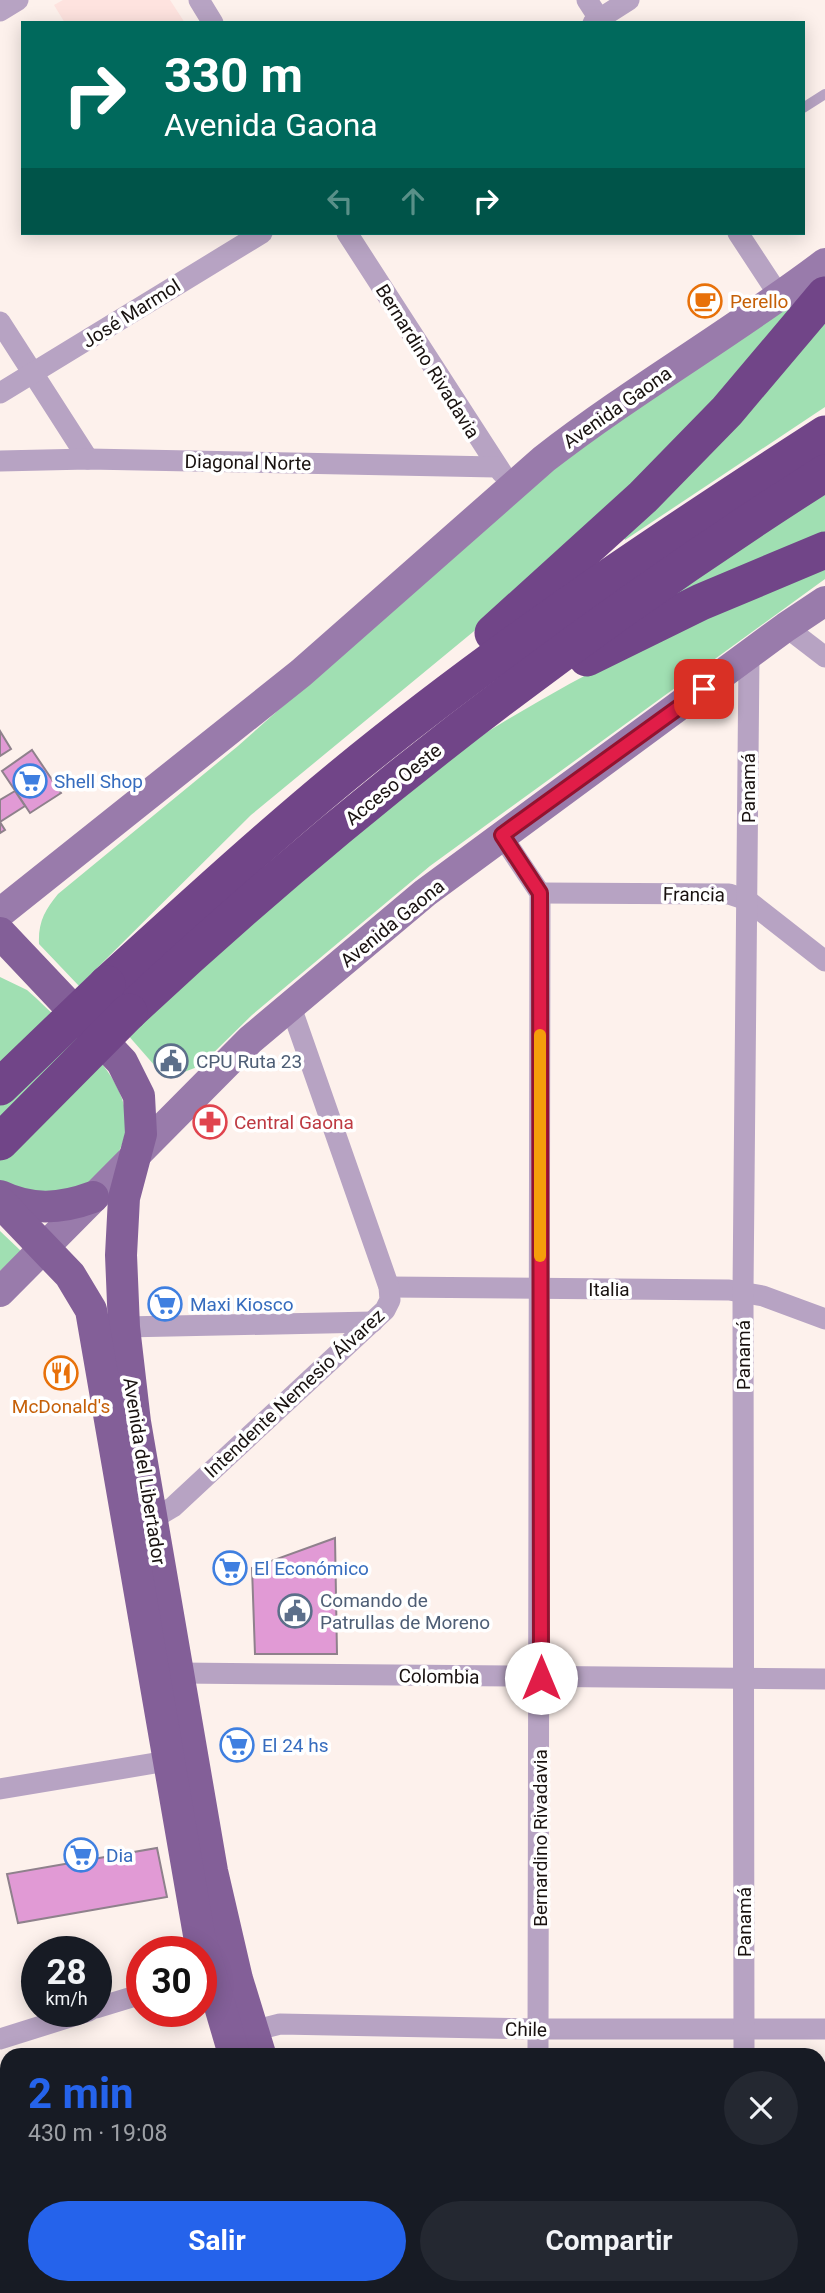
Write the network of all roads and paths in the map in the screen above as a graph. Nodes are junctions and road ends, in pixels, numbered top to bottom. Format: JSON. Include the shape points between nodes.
{"nodes":[{"id":1,"x":18,"y":0,"type":"edge"},
{"id":2,"x":199,"y":0,"type":"edge"},
{"id":3,"x":587,"y":0,"type":"edge"},
{"id":4,"x":629,"y":0,"type":"edge"},
{"id":5,"x":0,"y":11,"type":"edge"},
{"id":6,"x":212,"y":21,"type":"edge"},
{"id":7,"x":598,"y":21,"type":"edge"},
{"id":8,"x":825,"y":94,"type":"edge"},
{"id":9,"x":805,"y":107,"type":"edge"},
{"id":10,"x":259,"y":235,"type":"edge"},
{"id":11,"x":348,"y":235,"type":"edge"},
{"id":12,"x":739,"y":235,"type":"edge"},
{"id":13,"x":825,"y":263,"type":"edge"},
{"id":14,"x":825,"y":295,"type":"edge"},
{"id":15,"x":780,"y":297,"type":"junction"},
{"id":16,"x":0,"y":322,"type":"edge"},
{"id":17,"x":33,"y":374,"type":"junction"},
{"id":18,"x":0,"y":393,"type":"edge"},
{"id":19,"x":825,"y":434,"type":"edge"},
{"id":20,"x":88,"y":460,"type":"junction"},
{"id":21,"x":0,"y":461,"type":"edge"},
{"id":22,"x":825,"y":473,"type":"edge"},
{"id":23,"x":505,"y":476,"type":"junction"},
{"id":24,"x":825,"y":550,"type":"edge"},
{"id":25,"x":825,"y":601,"type":"edge"},
{"id":26,"x":786,"y":626,"type":"junction"},
{"id":27,"x":749,"y":656,"type":"junction"},
{"id":28,"x":825,"y":657,"type":"edge"},
{"id":29,"x":422,"y":760,"type":"junction"},
{"id":30,"x":344,"y":775,"type":"junction"},
{"id":31,"x":502,"y":835,"type":"junction"},
{"id":32,"x":540,"y":893,"type":"junction"},
{"id":33,"x":747,"y":900,"type":"junction"},
{"id":34,"x":0,"y":913,"type":"edge"},
{"id":35,"x":0,"y":933,"type":"edge"},
{"id":36,"x":825,"y":961,"type":"edge"},
{"id":37,"x":0,"y":966,"type":"edge"},
{"id":38,"x":47,"y":983,"type":"junction"},
{"id":39,"x":291,"y":1007,"type":"junction"},
{"id":40,"x":0,"y":1087,"type":"edge"},
{"id":41,"x":0,"y":1142,"type":"edge"},
{"id":42,"x":132,"y":1158,"type":"junction"},
{"id":43,"x":0,"y":1196,"type":"edge"},
{"id":44,"x":93,"y":1197,"type":"junction"},
{"id":45,"x":0,"y":1202,"type":"edge"},
{"id":46,"x":45,"y":1248,"type":"junction"},
{"id":47,"x":388,"y":1287,"type":"junction"},
{"id":48,"x":540,"y":1288,"type":"junction"},
{"id":49,"x":743,"y":1291,"type":"junction"},
{"id":50,"x":0,"y":1292,"type":"edge"},
{"id":51,"x":825,"y":1320,"type":"edge"},
{"id":52,"x":373,"y":1322,"type":"junction"},
{"id":53,"x":124,"y":1327,"type":"junction"},
{"id":54,"x":151,"y":1520,"type":"junction"},
{"id":55,"x":179,"y":1674,"type":"junction"},
{"id":56,"x":541,"y":1678,"type":"junction"},
{"id":57,"x":743,"y":1679,"type":"junction"},
{"id":58,"x":825,"y":1679,"type":"edge"},
{"id":59,"x":167,"y":1760,"type":"junction"},
{"id":60,"x":0,"y":1789,"type":"edge"},
{"id":61,"x":199,"y":1936,"type":"edge"},
{"id":62,"x":217,"y":1996,"type":"edge"},
{"id":63,"x":38,"y":2027,"type":"edge"},
{"id":64,"x":539,"y":2029,"type":"junction"},
{"id":65,"x":745,"y":2029,"type":"junction"},
{"id":66,"x":825,"y":2029,"type":"edge"},
{"id":67,"x":0,"y":2039,"type":"edge"},
{"id":68,"x":244,"y":2044,"type":"edge"},
{"id":69,"x":538,"y":2048,"type":"edge"},
{"id":70,"x":744,"y":2048,"type":"edge"}],
"edges":[{"from":1,"to":5,"type":"street"},
{"from":2,"to":6,"type":"street"},
{"from":3,"to":7,"type":"street"},
{"from":4,"to":7,"type":"street"},
{"from":8,"to":9,"type":"lane"},
{"from":10,"to":17,"type":"street","name":"José Marmol"},
{"from":11,"to":23,"type":"street","name":"Bernardino Rivadavia"},
{"from":12,"to":15,"type":"street"},
{"from":13,"to":15,"type":"main road","name":"Avenida Gaona"},
{"from":14,"to":30,"type":"highway","via":[[727,411],[643,497],[451,668]]},
{"from":15,"to":23,"type":"main road","name":"Avenida Gaona"},
{"from":16,"to":17,"type":"street"},
{"from":17,"to":18,"type":"street","name":"José Marmol"},
{"from":17,"to":20,"type":"street"},
{"from":19,"to":30,"type":"highway","name":"Acceso Oeste","via":[[586,592]]},
{"from":20,"to":21,"type":"street","name":"Diagonal Norte"},
{"from":20,"to":23,"type":"street","name":"Diagonal Norte"},
{"from":22,"to":29,"type":"highway","name":"Acceso Oeste","via":[[545,663]]},
{"from":23,"to":34,"type":"main road","name":"Avenida Gaona","via":[[301,673]]},
{"from":24,"to":29,"type":"highway","via":[[613,643]]},
{"from":25,"to":26,"type":"main road","name":"Avenida Gaona"},
{"from":26,"to":27,"type":"main road","name":"Avenida Gaona"},
{"from":26,"to":28,"type":"street"},
{"from":27,"to":31,"type":"main road","name":"Avenida Gaona"},
{"from":27,"to":33,"type":"street","name":"Panamá"},
{"from":29,"to":41,"type":"highway","name":"Acceso Oeste","bridge":true,"via":[[245,905]]},
{"from":30,"to":40,"type":"highway","name":"Acceso Oeste","bridge":true,"via":[[107,984]]},
{"from":31,"to":32,"type":"street"},
{"from":31,"to":39,"type":"main road","name":"Avenida Gaona","via":[[425,893]]},
{"from":32,"to":33,"type":"street","name":"Francia","via":[[729,894]]},
{"from":32,"to":48,"type":"street","name":"Bernardino Rivadavia"},
{"from":33,"to":36,"type":"street","name":"Francia"},
{"from":33,"to":49,"type":"street","name":"Panamá"},
{"from":35,"to":38,"type":"main road","name":"Avenida del Libertador"},
{"from":37,"to":38,"type":"main road"},
{"from":38,"to":42,"type":"main road","name":"Avenida del Libertador","via":[[133,1079],[141,1134]]},
{"from":39,"to":42,"type":"main road","name":"Avenida Gaona","via":[[250,1040]]},
{"from":39,"to":47,"type":"street","name":"Intendente Nemesio Álvarez"},
{"from":42,"to":44,"type":"main road","name":"Avenida Gaona"},
{"from":42,"to":53,"type":"main road","name":"Avenida del Libertador","via":[[121,1222]]},
{"from":43,"to":44,"type":"main road","via":[[38,1207]]},
{"from":44,"to":46,"type":"main road","name":"Avenida Gaona"},
{"from":45,"to":46,"type":"main road","name":"Avenida del Libertador"},
{"from":46,"to":50,"type":"main road","name":"Avenida Gaona"},
{"from":46,"to":59,"type":"main road","name":"Avenida del Libertador","via":[[70,1275],[91,1310]]},
{"from":47,"to":48,"type":"street","name":"Italia"},
{"from":47,"to":52,"type":"street","name":"Intendente Nemesio Álvarez","via":[[390,1300]]},
{"from":48,"to":49,"type":"street","name":"Italia"},
{"from":48,"to":56,"type":"street","name":"Bernardino Rivadavia"},
{"from":49,"to":51,"type":"street","name":"Italia"},
{"from":49,"to":57,"type":"street","name":"Panamá"},
{"from":52,"to":53,"type":"street"},
{"from":52,"to":54,"type":"street","name":"Intendente Nemesio Álvarez","via":[[173,1507]]},
{"from":53,"to":54,"type":"main road","name":"Avenida del Libertador"},
{"from":54,"to":55,"type":"main road","name":"Avenida del Libertador"},
{"from":55,"to":56,"type":"street","name":"Colombia"},
{"from":55,"to":68,"type":"main road","name":"Avenida del Libertador"},
{"from":56,"to":57,"type":"street","name":"Colombia"},
{"from":56,"to":64,"type":"street","name":"Bernardino Rivadavia"},
{"from":57,"to":58,"type":"street","name":"Colombia"},
{"from":57,"to":65,"type":"street","name":"Panamá"},
{"from":59,"to":60,"type":"street"},
{"from":59,"to":61,"type":"main road","name":"Avenida del Libertador"},
{"from":62,"to":68,"type":"main road","name":"Avenida del Libertador"},
{"from":63,"to":67,"type":"street"},
{"from":64,"to":65,"type":"street","name":"Chile"},
{"from":64,"to":68,"type":"street","name":"Chile","via":[[280,2024]]},
{"from":64,"to":69,"type":"street","name":"Bernardino Rivadavia"},
{"from":65,"to":66,"type":"street","name":"Chile"},
{"from":65,"to":70,"type":"street","name":"Panamá"}]}
